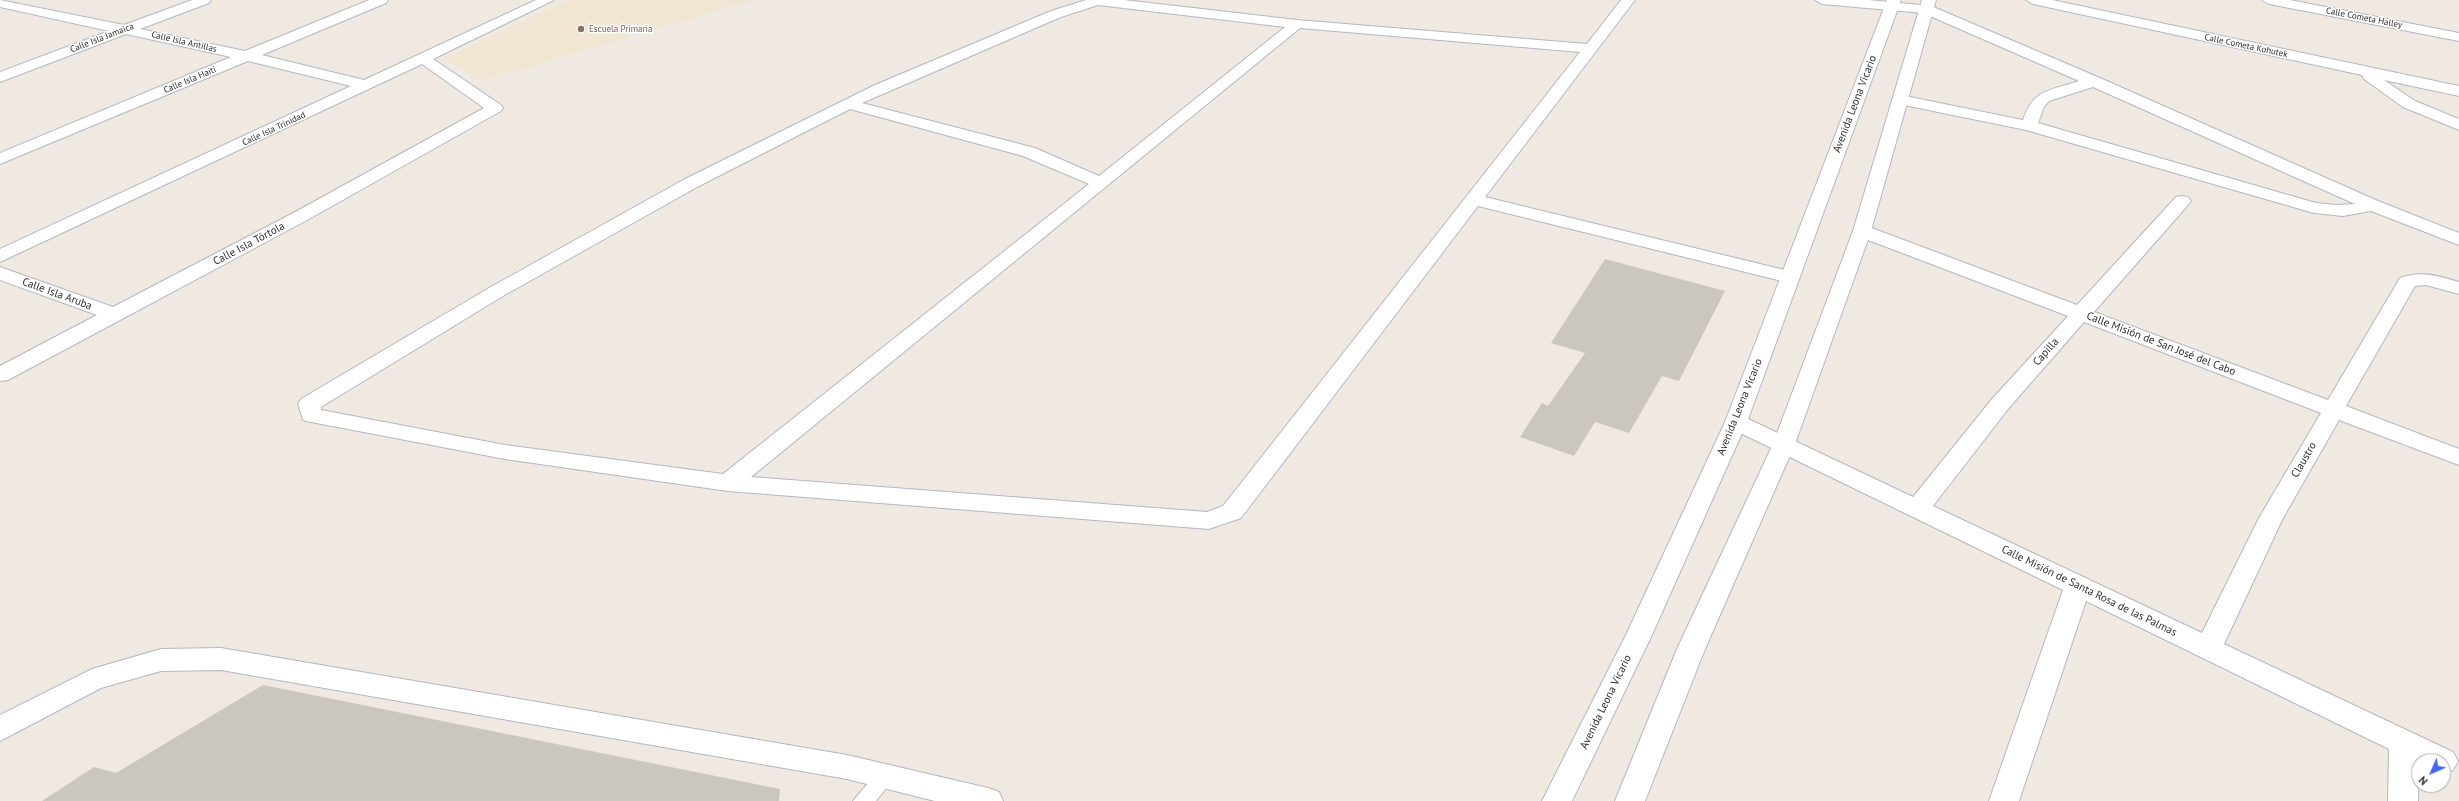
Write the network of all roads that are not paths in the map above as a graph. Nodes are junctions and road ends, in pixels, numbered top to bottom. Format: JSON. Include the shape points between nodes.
{"nodes":[{"id":1,"x":40,"y":0,"type":"edge"},
{"id":2,"x":204,"y":0,"type":"edge"},
{"id":3,"x":381,"y":0,"type":"edge"},
{"id":4,"x":547,"y":0,"type":"edge"},
{"id":5,"x":1097,"y":0,"type":"edge"},
{"id":6,"x":1628,"y":0,"type":"edge"},
{"id":7,"x":1822,"y":0,"type":"edge"},
{"id":8,"x":2033,"y":0,"type":"edge"},
{"id":9,"x":2269,"y":0,"type":"edge"},
{"id":10,"x":1893,"y":2,"type":"edge"},
{"id":11,"x":0,"y":3,"type":"edge"},
{"id":12,"x":1928,"y":5,"type":"edge"},
{"id":13,"x":19,"y":7,"type":"junction"},
{"id":14,"x":0,"y":14,"type":"edge"},
{"id":15,"x":1297,"y":24,"type":"junction"},
{"id":16,"x":127,"y":29,"type":"junction"},
{"id":17,"x":2459,"y":37,"type":"edge"},
{"id":18,"x":1591,"y":49,"type":"junction"},
{"id":19,"x":247,"y":56,"type":"junction"},
{"id":20,"x":424,"y":59,"type":"junction"},
{"id":21,"x":2361,"y":71,"type":"junction"},
{"id":22,"x":0,"y":77,"type":"edge"},
{"id":23,"x":2095,"y":81,"type":"junction"},
{"id":24,"x":368,"y":85,"type":"junction"},
{"id":25,"x":2459,"y":91,"type":"edge"},
{"id":26,"x":1900,"y":100,"type":"junction"},
{"id":27,"x":848,"y":104,"type":"junction"},
{"id":28,"x":2459,"y":125,"type":"edge"},
{"id":29,"x":2029,"y":126,"type":"junction"},
{"id":30,"x":0,"y":159,"type":"edge"},
{"id":31,"x":1100,"y":183,"type":"junction"},
{"id":32,"x":1474,"y":200,"type":"junction"},
{"id":33,"x":2182,"y":201,"type":"dead end"},
{"id":34,"x":2372,"y":205,"type":"junction"},
{"id":35,"x":1862,"y":230,"type":"junction"},
{"id":36,"x":2459,"y":239,"type":"edge"},
{"id":37,"x":0,"y":256,"type":"edge"},
{"id":38,"x":0,"y":273,"type":"edge"},
{"id":39,"x":1790,"y":277,"type":"junction"},
{"id":40,"x":2459,"y":288,"type":"edge"},
{"id":41,"x":2080,"y":313,"type":"junction"},
{"id":42,"x":115,"y":315,"type":"junction"},
{"id":43,"x":0,"y":375,"type":"edge"},
{"id":44,"x":2333,"y":409,"type":"junction"},
{"id":45,"x":1736,"y":422,"type":"junction"},
{"id":46,"x":1784,"y":444,"type":"junction"},
{"id":47,"x":2459,"y":457,"type":"edge"},
{"id":48,"x":728,"y":483,"type":"junction"},
{"id":49,"x":1918,"y":508,"type":"junction"},
{"id":50,"x":2078,"y":585,"type":"junction"},
{"id":51,"x":2208,"y":648,"type":"junction"},
{"id":52,"x":0,"y":729,"type":"edge"},
{"id":53,"x":2404,"y":742,"type":"junction"},
{"id":54,"x":2427,"y":753,"type":"edge"},
{"id":55,"x":886,"y":776,"type":"junction"},
{"id":56,"x":863,"y":801,"type":"edge"},
{"id":57,"x":988,"y":801,"type":"edge"},
{"id":58,"x":1557,"y":801,"type":"edge"},
{"id":59,"x":1630,"y":801,"type":"edge"},
{"id":60,"x":2004,"y":801,"type":"edge"},
{"id":61,"x":2403,"y":801,"type":"edge"}],
"edges":[{"from":1,"to":13,"type":"street"},
{"from":2,"to":16,"type":"street","name":"Calle Isla Jamaica"},
{"from":3,"to":19,"type":"street","name":"Calle Isla Haití"},
{"from":4,"to":20,"type":"street","name":"Calle Isla Trinidad"},
{"from":5,"to":15,"type":"street"},
{"from":5,"to":27,"type":"street","via":[[949,58]]},
{"from":6,"to":18,"type":"street"},
{"from":7,"to":10,"type":"street"},
{"from":8,"to":21,"type":"street","name":"Calle Cometa Kohutek"},
{"from":9,"to":17,"type":"street","name":"Calle Cometa Halley"},
{"from":10,"to":12,"type":"street"},
{"from":10,"to":39,"type":"street","name":"Avenida Leona Vicario"},
{"from":11,"to":13,"type":"street","name":"Calle Isla Antillas"},
{"from":12,"to":23,"type":"street"},
{"from":12,"to":26,"type":"street"},
{"from":13,"to":14,"type":"street"},
{"from":13,"to":16,"type":"street","name":"Calle Isla Antillas"},
{"from":15,"to":18,"type":"street"},
{"from":15,"to":31,"type":"street"},
{"from":16,"to":19,"type":"street","name":"Calle Isla Antillas"},
{"from":16,"to":22,"type":"street","name":"Calle Isla Jamaica"},
{"from":18,"to":32,"type":"street"},
{"from":19,"to":24,"type":"street","name":"Calle Isla Antillas"},
{"from":19,"to":30,"type":"street","name":"Calle Isla Haití"},
{"from":20,"to":24,"type":"street","name":"Calle Isla Trinidad"},
{"from":20,"to":42,"type":"street","name":"Calle Isla Tórtola","via":[[496,108]]},
{"from":21,"to":25,"type":"street","name":"Calle Cometa Kohutek"},
{"from":21,"to":28,"type":"street","via":[[2409,104]]},
{"from":23,"to":29,"type":"street","via":[[2043,98],[2036,106]]},
{"from":23,"to":34,"type":"street"},
{"from":24,"to":37,"type":"street","name":"Calle Isla Trinidad"},
{"from":26,"to":29,"type":"street"},
{"from":26,"to":35,"type":"street"},
{"from":27,"to":31,"type":"street","via":[[1029,152]]},
{"from":27,"to":48,"type":"street","via":[[663,199],[496,292],[309,404],[311,415],[505,452]]},
{"from":29,"to":34,"type":"street","via":[[2314,208],[2341,212]]},
{"from":31,"to":48,"type":"street"},
{"from":32,"to":39,"type":"street"},
{"from":32,"to":48,"type":"street","via":[[1232,512],[1210,521]]},
{"from":33,"to":41,"type":"street","name":"Capilla"},
{"from":34,"to":36,"type":"street"},
{"from":35,"to":41,"type":"street","name":"Calle Misión de San José del Cabo"},
{"from":35,"to":46,"type":"street"},
{"from":38,"to":42,"type":"street","name":"Calle Isla Aruba"},
{"from":39,"to":45,"type":"street","name":"Avenida Leona Vicario"},
{"from":40,"to":44,"type":"street","name":"Claustro","via":[[2413,279],[2407,282]]},
{"from":41,"to":44,"type":"street","name":"Calle Misión de San José del Cabo"},
{"from":41,"to":49,"type":"street","name":"Capilla","via":[[2000,404]]},
{"from":42,"to":43,"type":"street","name":"Calle Isla Tórtola"},
{"from":44,"to":47,"type":"street","name":"Calle Misión de San José del Cabo"},
{"from":44,"to":51,"type":"street","name":"Claustro","via":[[2271,518]]},
{"from":45,"to":46,"type":"street","name":"Calle Misión de Santa Rosa de las Palmas"},
{"from":45,"to":58,"type":"street","name":"Avenida Leona Vicario","via":[[1638,638]]},
{"from":46,"to":49,"type":"street","name":"Calle Misión de Santa Rosa de las Palmas"},
{"from":46,"to":59,"type":"street","via":[[1691,649]]},
{"from":49,"to":50,"type":"street","name":"Calle Misión de Santa Rosa de las Palmas"},
{"from":50,"to":51,"type":"street","name":"Calle Misión de Santa Rosa de las Palmas"},
{"from":50,"to":60,"type":"street"},
{"from":51,"to":53,"type":"street","name":"Calle Misión de Santa Rosa de las Palmas"},
{"from":52,"to":55,"type":"street","via":[[92,680],[161,660],[221,659],[847,767]]},
{"from":53,"to":54,"type":"street","name":"Calle Misión de Santa Rosa de las Palmas"},
{"from":53,"to":61,"type":"street"},
{"from":55,"to":56,"type":"lane"},
{"from":55,"to":57,"type":"street"}]}
